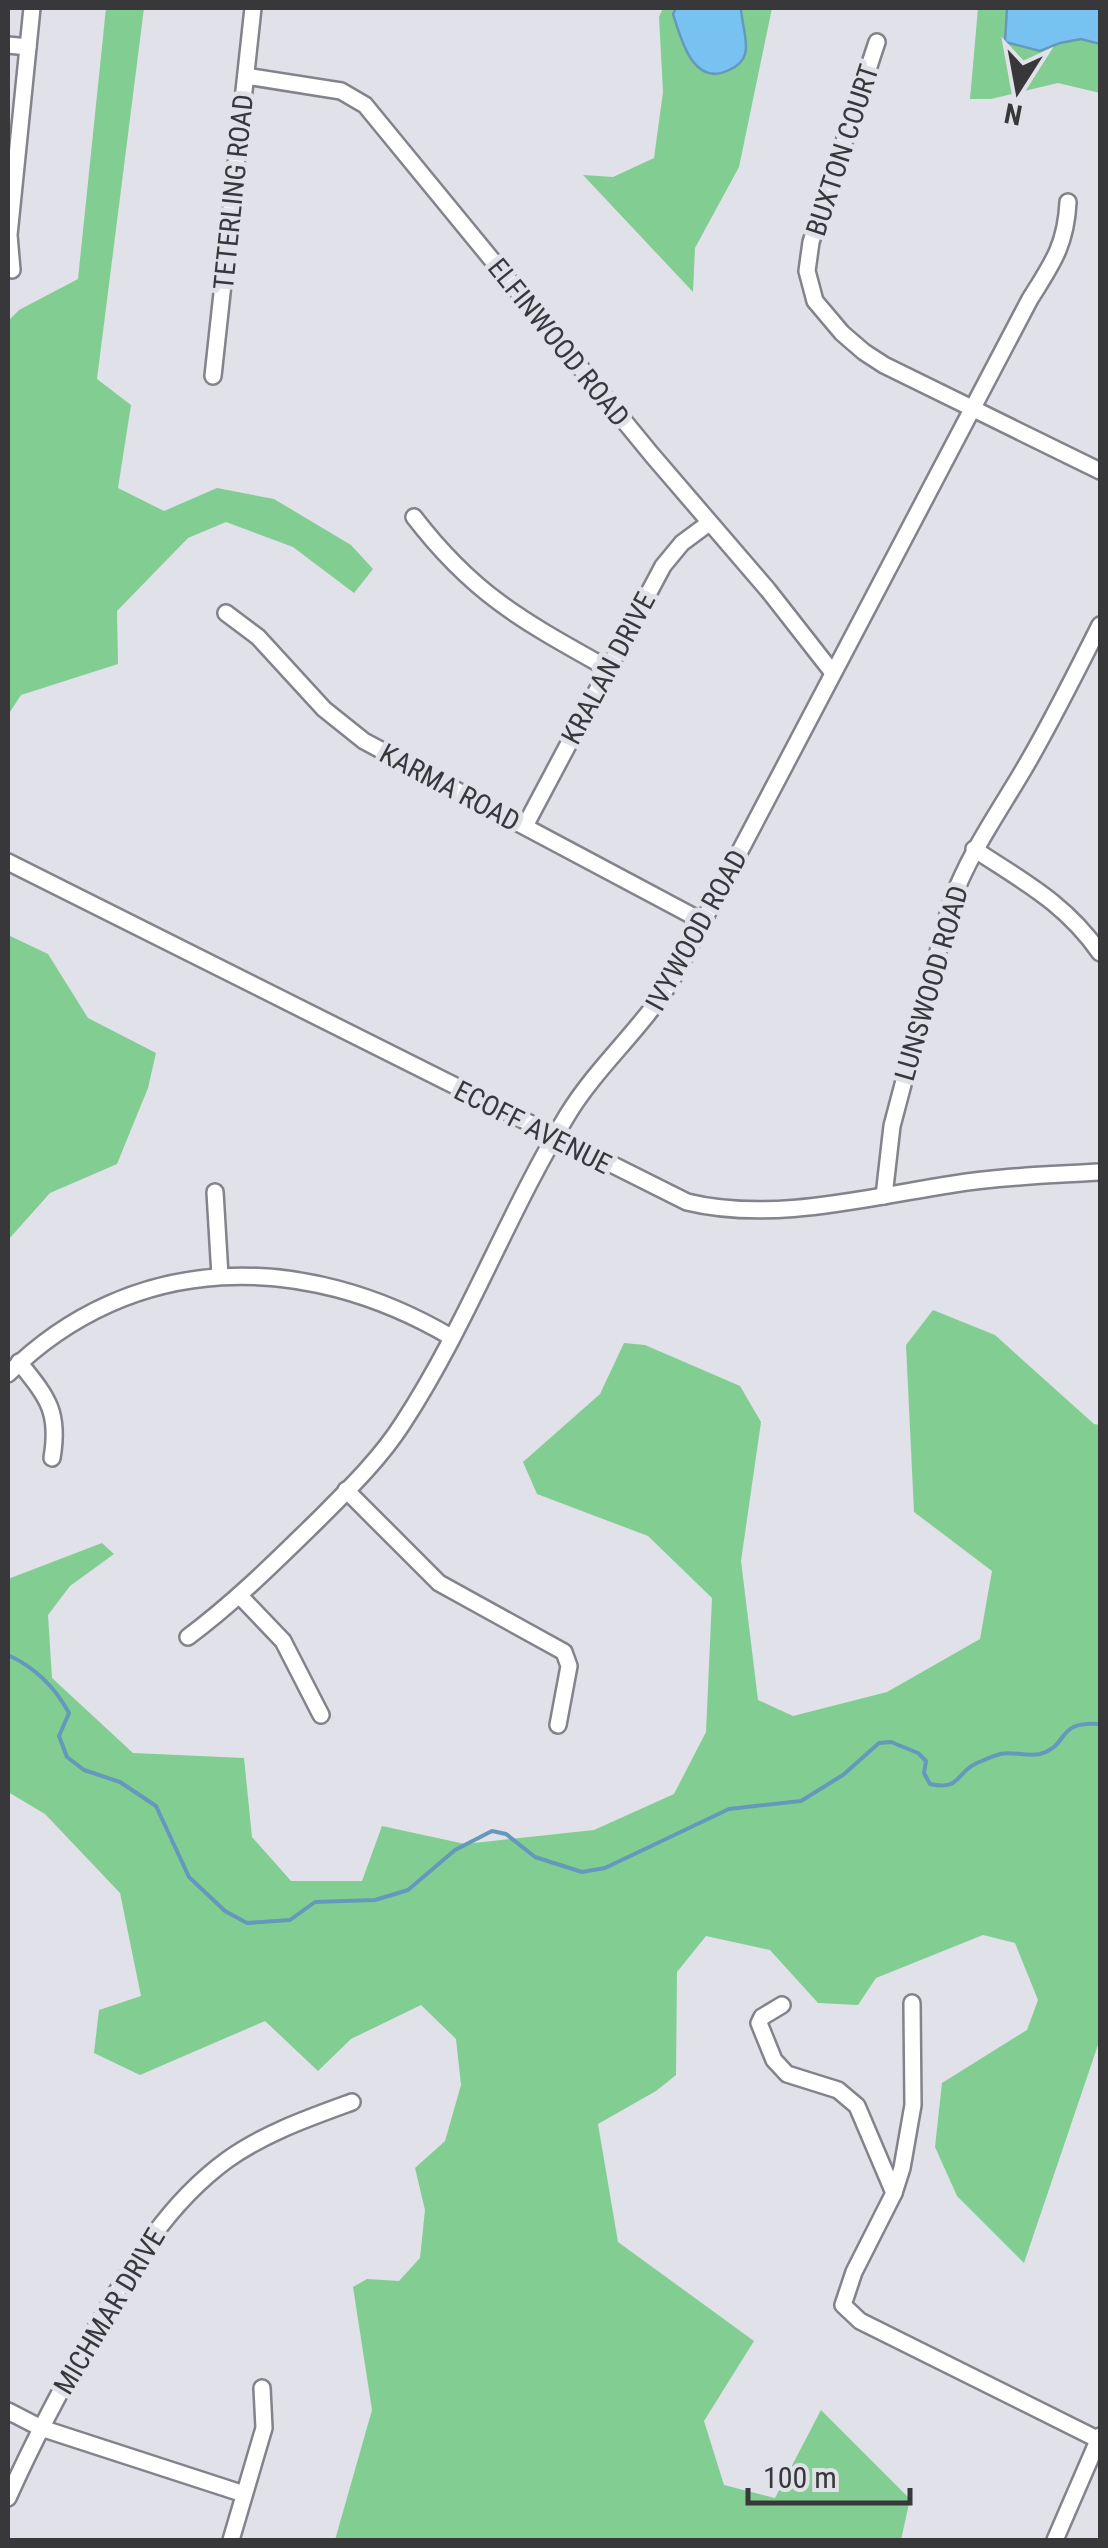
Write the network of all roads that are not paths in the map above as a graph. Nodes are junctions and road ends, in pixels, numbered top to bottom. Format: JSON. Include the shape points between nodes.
{"nodes":[{"id":1,"x":32,"y":8,"type":"edge"},
{"id":2,"x":253,"y":8,"type":"edge"},
{"id":3,"x":878,"y":42,"type":"dead end"},
{"id":4,"x":8,"y":44,"type":"edge"},
{"id":5,"x":28,"y":46,"type":"junction"},
{"id":6,"x":246,"y":76,"type":"junction"},
{"id":7,"x":1068,"y":202,"type":"dead end"},
{"id":8,"x":12,"y":270,"type":"dead end"},
{"id":9,"x":213,"y":376,"type":"dead end"},
{"id":10,"x":975,"y":409,"type":"junction"},
{"id":11,"x":1100,"y":470,"type":"edge"},
{"id":12,"x":414,"y":516,"type":"dead end"},
{"id":13,"x":709,"y":523,"type":"junction"},
{"id":14,"x":226,"y":613,"type":"dead end"},
{"id":15,"x":1100,"y":626,"type":"edge"},
{"id":16,"x":607,"y":668,"type":"junction"},
{"id":17,"x":834,"y":674,"type":"junction"},
{"id":18,"x":524,"y":826,"type":"junction"},
{"id":19,"x":974,"y":849,"type":"junction"},
{"id":20,"x":8,"y":862,"type":"edge"},
{"id":21,"x":704,"y":922,"type":"junction"},
{"id":22,"x":1100,"y":953,"type":"edge"},
{"id":23,"x":554,"y":1138,"type":"junction"},
{"id":24,"x":1100,"y":1172,"type":"edge"},
{"id":25,"x":215,"y":1192,"type":"dead end"},
{"id":26,"x":884,"y":1196,"type":"junction"},
{"id":27,"x":220,"y":1276,"type":"junction"},
{"id":28,"x":451,"y":1337,"type":"junction"},
{"id":29,"x":13,"y":1368,"type":"edge"},
{"id":30,"x":52,"y":1458,"type":"dead end"},
{"id":31,"x":346,"y":1490,"type":"junction"},
{"id":32,"x":240,"y":1596,"type":"junction"},
{"id":33,"x":188,"y":1638,"type":"dead end"},
{"id":34,"x":321,"y":1715,"type":"dead end"},
{"id":35,"x":558,"y":1725,"type":"dead end"},
{"id":36,"x":912,"y":2003,"type":"dead end"},
{"id":37,"x":782,"y":2005,"type":"dead end"},
{"id":38,"x":352,"y":2102,"type":"dead end"},
{"id":39,"x":894,"y":2193,"type":"junction"},
{"id":40,"x":262,"y":2388,"type":"dead end"},
{"id":41,"x":8,"y":2412,"type":"edge"},
{"id":42,"x":41,"y":2428,"type":"junction"},
{"id":43,"x":1100,"y":2438,"type":"edge"},
{"id":44,"x":244,"y":2494,"type":"junction"},
{"id":45,"x":8,"y":2498,"type":"edge"},
{"id":46,"x":231,"y":2540,"type":"edge"},
{"id":47,"x":1056,"y":2540,"type":"edge"}],
"edges":[{"from":1,"to":5,"type":"street"},
{"from":2,"to":6,"type":"street","name":"TETERLING ROAD"},
{"from":3,"to":10,"type":"street","name":"BUXTON COURT","via":[[811,242],[810,285],[822,312],[864,352]]},
{"from":4,"to":5,"type":"street"},
{"from":5,"to":8,"type":"street","via":[[9,236]]},
{"from":6,"to":9,"type":"street","name":"TETERLING ROAD"},
{"from":6,"to":13,"type":"street","name":"ELFINWOOD ROAD","via":[[341,91],[365,105]]},
{"from":7,"to":10,"type":"street","name":"IVYWOOD ROAD","via":[[1060,250]]},
{"from":10,"to":11,"type":"street","name":"BUXTON COURT"},
{"from":10,"to":17,"type":"street","name":"IVYWOOD ROAD"},
{"from":12,"to":16,"type":"street","via":[[500,606]]},
{"from":13,"to":16,"type":"street","name":"KRALAN DRIVE","via":[[663,566]]},
{"from":13,"to":17,"type":"street","name":"ELFINWOOD ROAD"},
{"from":14,"to":18,"type":"street","name":"KARMA ROAD","via":[[364,740]]},
{"from":15,"to":19,"type":"street","name":"LUNSWOOD ROAD"},
{"from":16,"to":18,"type":"street","name":"KRALAN DRIVE"},
{"from":17,"to":21,"type":"street","name":"IVYWOOD ROAD"},
{"from":18,"to":21,"type":"street","name":"KARMA ROAD"},
{"from":19,"to":22,"type":"street","via":[[1060,906]]},
{"from":19,"to":26,"type":"street","name":"LUNSWOOD ROAD","via":[[951,903],[892,1126]]},
{"from":20,"to":23,"type":"street","name":"ECOFF AVENUE"},
{"from":21,"to":23,"type":"street","name":"IVYWOOD ROAD","via":[[662,997],[587,1086]]},
{"from":23,"to":26,"type":"street","name":"ECOFF AVENUE","via":[[703,1206],[775,1208]]},
{"from":23,"to":28,"type":"street","name":"IVYWOOD ROAD"},
{"from":24,"to":26,"type":"street","name":"ECOFF AVENUE"},
{"from":25,"to":27,"type":"street"},
{"from":27,"to":28,"type":"street","via":[[340,1288]]},
{"from":27,"to":29,"type":"street","via":[[107,1303],[56,1332]]},
{"from":28,"to":31,"type":"street","name":"IVYWOOD ROAD","via":[[401,1426]]},
{"from":29,"to":30,"type":"street","via":[[42,1391],[54,1414]]},
{"from":31,"to":32,"type":"street","name":"IVYWOOD ROAD"},
{"from":31,"to":35,"type":"street","via":[[440,1582],[564,1652],[568,1666]]},
{"from":32,"to":33,"type":"street","name":"IVYWOOD ROAD"},
{"from":32,"to":34,"type":"street","via":[[283,1642]]},
{"from":36,"to":39,"type":"street","via":[[913,2105]]},
{"from":37,"to":39,"type":"street","via":[[759,2023],[774,2060],[787,2074],[838,2090],[857,2106]]},
{"from":38,"to":42,"type":"street","name":"MICHMAR DRIVE","via":[[244,2150],[164,2220],[132,2262]]},
{"from":39,"to":43,"type":"street","via":[[843,2306],[860,2321]]},
{"from":40,"to":44,"type":"street","via":[[264,2428]]},
{"from":41,"to":42,"type":"street"},
{"from":42,"to":44,"type":"street"},
{"from":42,"to":45,"type":"street","name":"MICHMAR DRIVE"},
{"from":43,"to":47,"type":"street"},
{"from":44,"to":46,"type":"street"}]}
